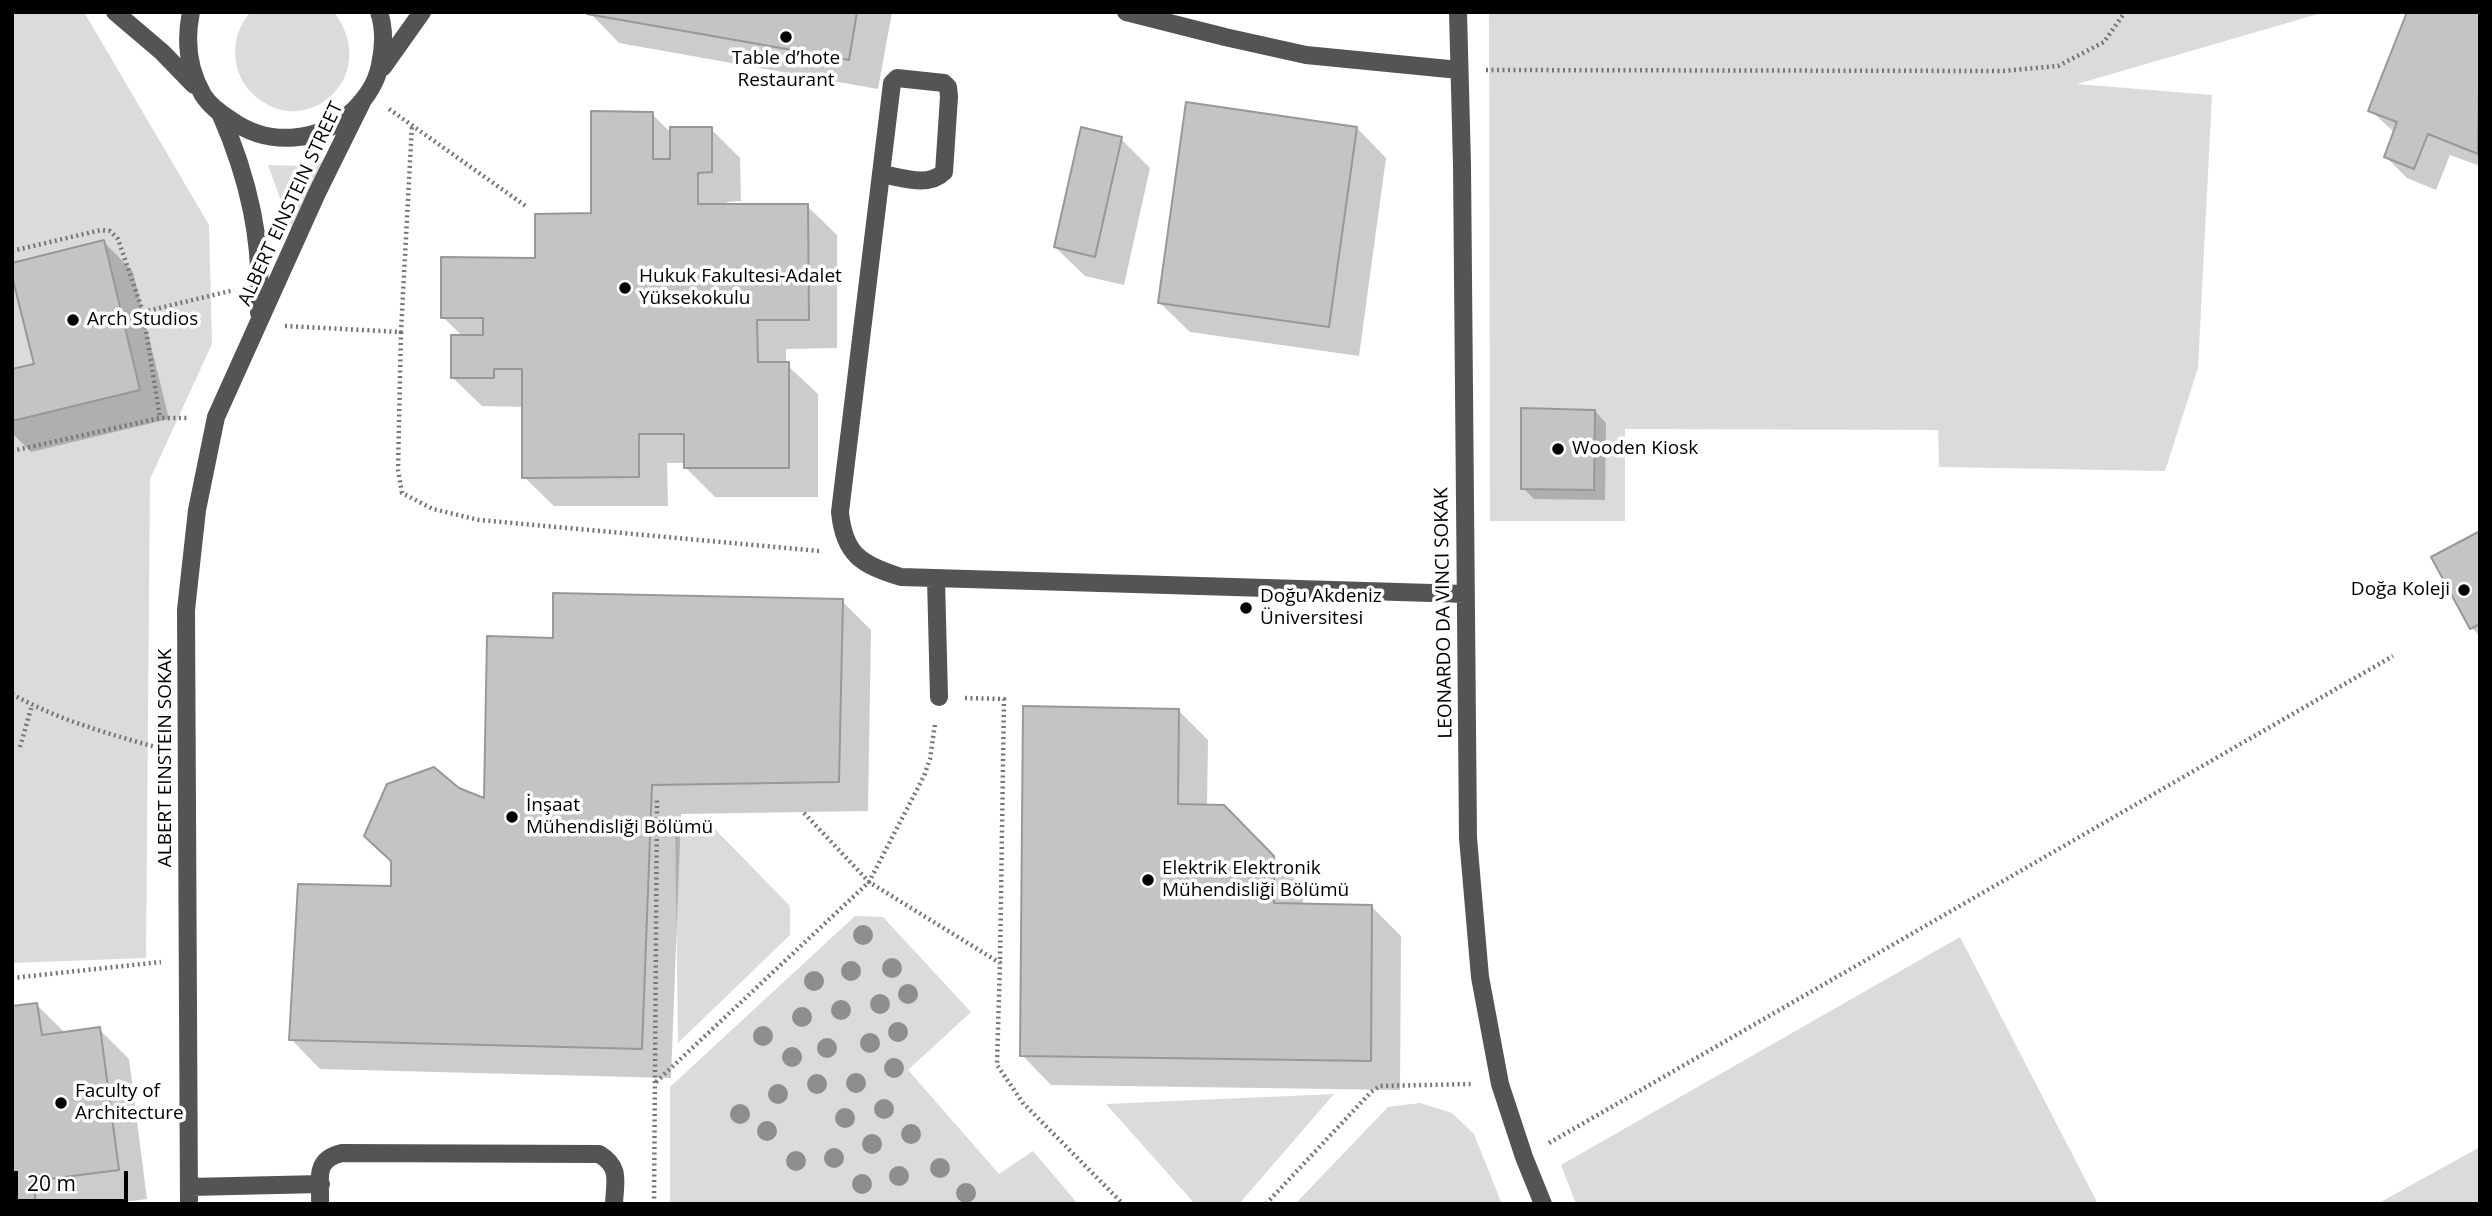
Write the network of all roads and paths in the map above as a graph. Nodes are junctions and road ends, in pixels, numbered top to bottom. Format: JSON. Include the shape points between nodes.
{"nodes":[{"id":1,"x":115,"y":12,"type":"edge"},
{"id":2,"x":191,"y":12,"type":"edge"},
{"id":3,"x":379,"y":12,"type":"edge"},
{"id":4,"x":422,"y":12,"type":"edge"},
{"id":5,"x":1126,"y":12,"type":"edge"},
{"id":6,"x":1458,"y":12,"type":"edge"},
{"id":7,"x":2125,"y":12,"type":"edge"},
{"id":8,"x":1460,"y":69,"type":"junction"},
{"id":9,"x":378,"y":74,"type":"junction"},
{"id":10,"x":203,"y":95,"type":"junction"},
{"id":11,"x":366,"y":98,"type":"junction"},
{"id":12,"x":220,"y":113,"type":"junction"},
{"id":13,"x":412,"y":124,"type":"junction"},
{"id":14,"x":881,"y":174,"type":"junction"},
{"id":15,"x":527,"y":207,"type":"dead end"},
{"id":16,"x":12,"y":251,"type":"edge"},
{"id":17,"x":260,"y":284,"type":"junction"},
{"id":18,"x":143,"y":312,"type":"junction"},
{"id":19,"x":258,"y":324,"type":"junction"},
{"id":20,"x":401,"y":332,"type":"junction"},
{"id":21,"x":216,"y":417,"type":"junction"},
{"id":22,"x":159,"y":418,"type":"junction"},
{"id":23,"x":12,"y":451,"type":"edge"},
{"id":24,"x":855,"y":554,"type":"junction"},
{"id":25,"x":936,"y":579,"type":"junction"},
{"id":26,"x":1465,"y":594,"type":"junction"},
{"id":27,"x":2393,"y":656,"type":"dead end"},
{"id":28,"x":12,"y":694,"type":"edge"},
{"id":29,"x":939,"y":697,"type":"junction"},
{"id":30,"x":32,"y":705,"type":"junction"},
{"id":31,"x":20,"y":747,"type":"dead end"},
{"id":32,"x":187,"y":756,"type":"junction"},
{"id":33,"x":657,"y":798,"type":"dead end"},
{"id":34,"x":804,"y":813,"type":"dead end"},
{"id":35,"x":869,"y":883,"type":"junction"},
{"id":36,"x":188,"y":959,"type":"junction"},
{"id":37,"x":1000,"y":963,"type":"junction"},
{"id":38,"x":12,"y":978,"type":"edge"},
{"id":39,"x":656,"y":1082,"type":"junction"},
{"id":40,"x":1500,"y":1084,"type":"junction"},
{"id":41,"x":1524,"y":1157,"type":"junction"},
{"id":42,"x":321,"y":1184,"type":"junction"},
{"id":43,"x":190,"y":1195,"type":"edge"},
{"id":44,"x":320,"y":1204,"type":"edge"},
{"id":45,"x":614,"y":1204,"type":"edge"},
{"id":46,"x":654,"y":1204,"type":"edge"},
{"id":47,"x":1123,"y":1204,"type":"edge"},
{"id":48,"x":1266,"y":1204,"type":"edge"},
{"id":49,"x":1543,"y":1204,"type":"edge"}],
"edges":[{"from":1,"to":10,"type":"street"},
{"from":2,"to":10,"type":"street","via":[[187,41],[191,69]]},
{"from":3,"to":9,"type":"street","via":[[384,50]]},
{"from":4,"to":9,"type":"street"},
{"from":5,"to":8,"type":"street","via":[[1306,54]]},
{"from":6,"to":8,"type":"street","name":"LEONARDO DA VINCI SOKAK"},
{"from":7,"to":8,"type":"path","via":[[2104,42],[2058,66],[2003,71]]},
{"from":8,"to":26,"type":"street","name":"LEONARDO DA VINCI SOKAK"},
{"from":9,"to":11,"type":"street","name":"ALBERT EINSTEIN STREET"},
{"from":10,"to":12,"type":"street"},
{"from":11,"to":12,"type":"street","via":[[343,120],[294,138],[267,137]]},
{"from":11,"to":13,"type":"path"},
{"from":11,"to":19,"type":"street","name":"ALBERT EINSTEIN STREET"},
{"from":12,"to":17,"type":"street","via":[[256,221]]},
{"from":13,"to":15,"type":"path"},
{"from":13,"to":20,"type":"path"},
{"from":14,"to":14,"type":"street","via":[[892,83],[897,78],[944,83],[949,97],[944,173],[928,182]]},
{"from":14,"to":24,"type":"street","via":[[840,512],[842,534]]},
{"from":16,"to":18,"type":"path","via":[[110,231],[118,239]]},
{"from":17,"to":18,"type":"path"},
{"from":17,"to":19,"type":"street"},
{"from":18,"to":22,"type":"path"},
{"from":19,"to":20,"type":"path"},
{"from":19,"to":21,"type":"street","name":"ALBERT EINSTEIN SOKAK"},
{"from":20,"to":24,"type":"path","via":[[398,470],[402,493],[433,509],[480,520]]},
{"from":21,"to":22,"type":"path"},
{"from":21,"to":32,"type":"street","name":"ALBERT EINSTEIN SOKAK","via":[[197,510],[186,610]]},
{"from":22,"to":23,"type":"path"},
{"from":24,"to":25,"type":"street","via":[[875,569],[901,577]]},
{"from":25,"to":26,"type":"street"},
{"from":25,"to":29,"type":"street"},
{"from":26,"to":40,"type":"street","name":"LEONARDO DA VINCI SOKAK","via":[[1468,838],[1480,977]]},
{"from":27,"to":41,"type":"path"},
{"from":28,"to":30,"type":"path"},
{"from":29,"to":35,"type":"path","via":[[924,776]]},
{"from":29,"to":37,"type":"path","via":[[1004,699]]},
{"from":30,"to":31,"type":"path"},
{"from":30,"to":32,"type":"path","via":[[93,729]]},
{"from":32,"to":36,"type":"street","name":"ALBERT EINSTEIN SOKAK"},
{"from":33,"to":39,"type":"path"},
{"from":34,"to":35,"type":"path"},
{"from":35,"to":37,"type":"path"},
{"from":35,"to":39,"type":"path"},
{"from":36,"to":38,"type":"path"},
{"from":36,"to":43,"type":"street","name":"ALBERT EINSTEIN SOKAK"},
{"from":37,"to":47,"type":"path","via":[[998,1065],[1023,1103]]},
{"from":39,"to":46,"type":"path"},
{"from":40,"to":41,"type":"street","name":"LEONARDO DA VINCI SOKAK"},
{"from":40,"to":48,"type":"path","via":[[1380,1086]]},
{"from":41,"to":49,"type":"street","name":"LEONARDO DA VINCI SOKAK"},
{"from":42,"to":43,"type":"street"},
{"from":42,"to":44,"type":"street"},
{"from":42,"to":45,"type":"street","via":[[322,1164],[328,1156],[342,1153],[599,1154],[611,1161],[615,1171]]}]}
